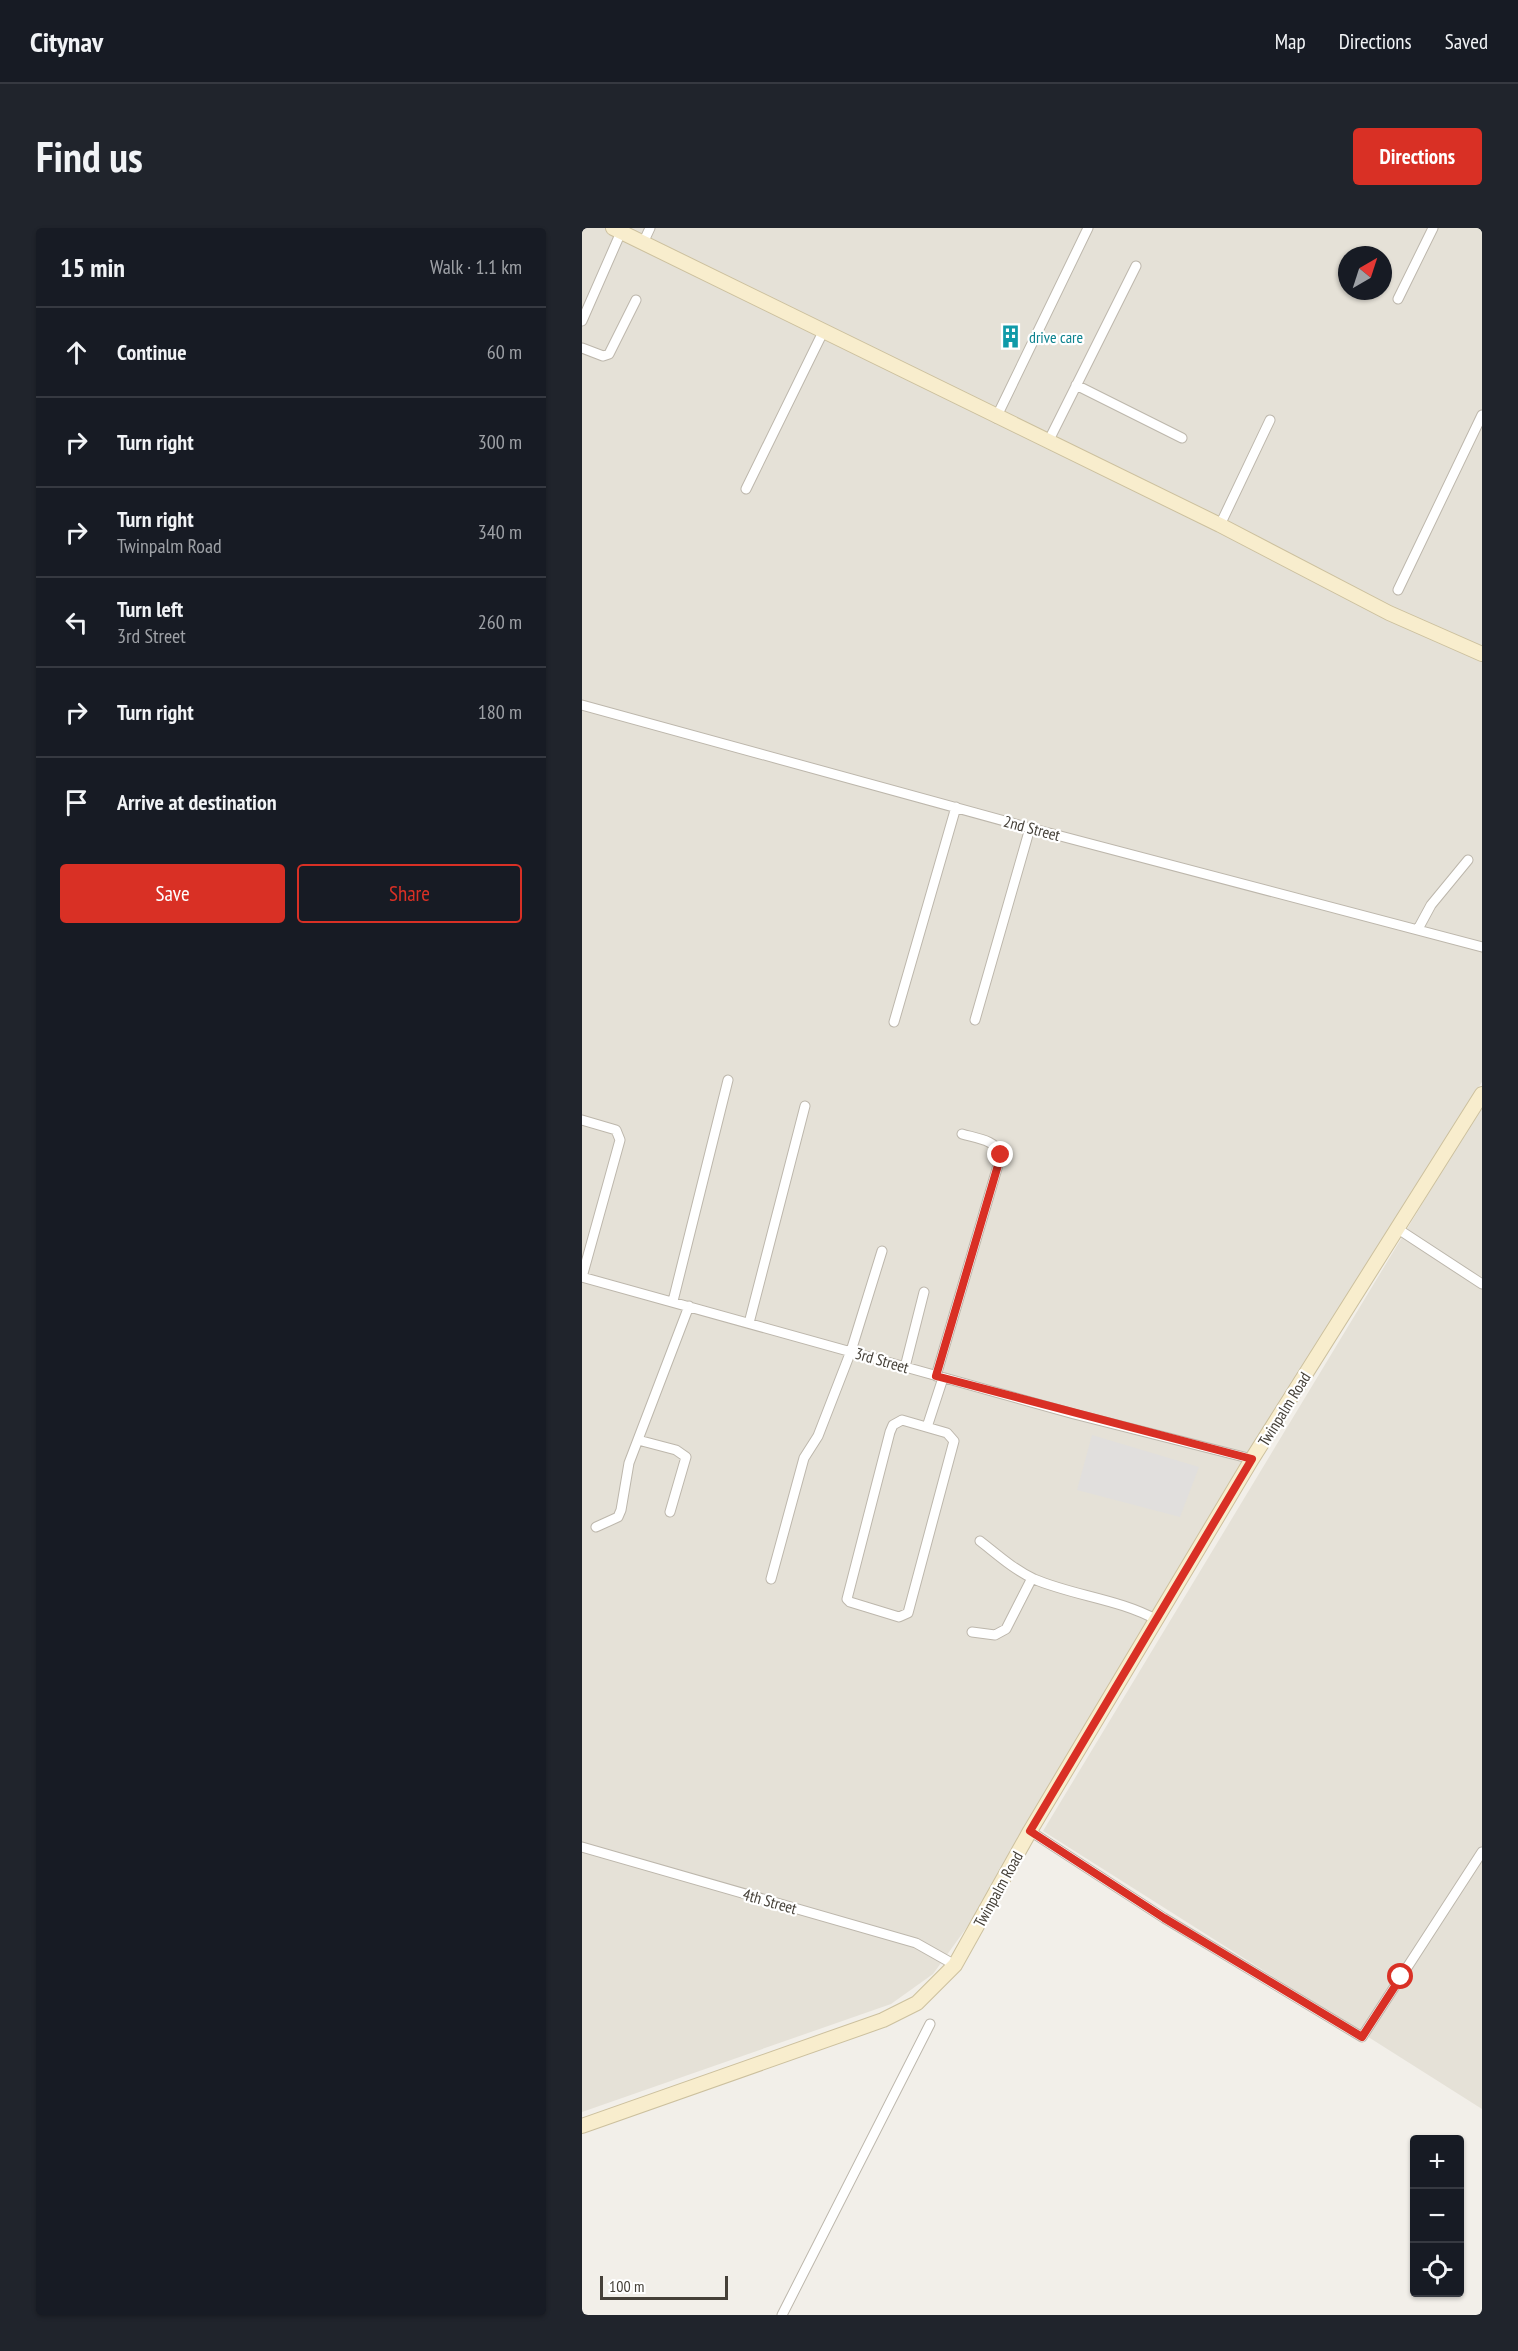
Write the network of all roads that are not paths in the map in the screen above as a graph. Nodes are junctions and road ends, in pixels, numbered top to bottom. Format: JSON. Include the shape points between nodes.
{"nodes":[{"id":1,"x":650,"y":228,"type":"edge"},
{"id":2,"x":1088,"y":228,"type":"edge"},
{"id":3,"x":1433,"y":228,"type":"edge"},
{"id":4,"x":617,"y":230,"type":"edge"},
{"id":5,"x":643,"y":243,"type":"junction"},
{"id":6,"x":1136,"y":266,"type":"dead end"},
{"id":7,"x":1398,"y":299,"type":"dead end"},
{"id":8,"x":636,"y":300,"type":"dead end"},
{"id":9,"x":582,"y":321,"type":"edge"},
{"id":10,"x":823,"y":332,"type":"junction"},
{"id":11,"x":582,"y":348,"type":"edge"},
{"id":12,"x":1076,"y":385,"type":"junction"},
{"id":13,"x":1482,"y":416,"type":"edge"},
{"id":14,"x":996,"y":418,"type":"junction"},
{"id":15,"x":1270,"y":420,"type":"dead end"},
{"id":16,"x":1182,"y":438,"type":"dead end"},
{"id":17,"x":1048,"y":442,"type":"junction"},
{"id":18,"x":746,"y":489,"type":"dead end"},
{"id":19,"x":1220,"y":525,"type":"junction"},
{"id":20,"x":1398,"y":590,"type":"dead end"},
{"id":21,"x":1482,"y":654,"type":"edge"},
{"id":22,"x":582,"y":705,"type":"edge"},
{"id":23,"x":956,"y":807,"type":"junction"},
{"id":24,"x":1030,"y":828,"type":"junction"},
{"id":25,"x":1468,"y":860,"type":"dead end"},
{"id":26,"x":1418,"y":929,"type":"junction"},
{"id":27,"x":1482,"y":947,"type":"edge"},
{"id":28,"x":975,"y":1020,"type":"dead end"},
{"id":29,"x":894,"y":1022,"type":"dead end"},
{"id":30,"x":728,"y":1080,"type":"dead end"},
{"id":31,"x":1482,"y":1094,"type":"edge"},
{"id":32,"x":805,"y":1107,"type":"dead end"},
{"id":33,"x":582,"y":1120,"type":"edge"},
{"id":34,"x":962,"y":1134,"type":"dead end"},
{"id":35,"x":1398,"y":1229,"type":"junction"},
{"id":36,"x":882,"y":1251,"type":"dead end"},
{"id":37,"x":582,"y":1277,"type":"edge"},
{"id":38,"x":1482,"y":1284,"type":"edge"},
{"id":39,"x":924,"y":1292,"type":"dead end"},
{"id":40,"x":673,"y":1301,"type":"junction"},
{"id":41,"x":689,"y":1306,"type":"junction"},
{"id":42,"x":750,"y":1323,"type":"junction"},
{"id":43,"x":851,"y":1351,"type":"junction"},
{"id":44,"x":905,"y":1367,"type":"junction"},
{"id":45,"x":940,"y":1377,"type":"junction"},
{"id":46,"x":927,"y":1427,"type":"junction"},
{"id":47,"x":638,"y":1440,"type":"junction"},
{"id":48,"x":1252,"y":1459,"type":"junction"},
{"id":49,"x":670,"y":1512,"type":"dead end"},
{"id":50,"x":596,"y":1527,"type":"dead end"},
{"id":51,"x":980,"y":1541,"type":"dead end"},
{"id":52,"x":1032,"y":1578,"type":"junction"},
{"id":53,"x":771,"y":1579,"type":"dead end"},
{"id":54,"x":1157,"y":1620,"type":"junction"},
{"id":55,"x":972,"y":1632,"type":"dead end"},
{"id":56,"x":1030,"y":1831,"type":"junction"},
{"id":57,"x":582,"y":1847,"type":"edge"},
{"id":58,"x":1482,"y":1852,"type":"edge"},
{"id":59,"x":955,"y":1965,"type":"junction"},
{"id":60,"x":930,"y":2024,"type":"dead end"},
{"id":61,"x":582,"y":2126,"type":"edge"},
{"id":62,"x":782,"y":2315,"type":"edge"}],
"edges":[{"from":1,"to":5,"type":"street"},
{"from":2,"to":14,"type":"street"},
{"from":3,"to":7,"type":"street"},
{"from":4,"to":5,"type":"main road"},
{"from":4,"to":9,"type":"street"},
{"from":5,"to":10,"type":"main road"},
{"from":6,"to":12,"type":"street"},
{"from":8,"to":11,"type":"street","via":[[609,354],[603,356]]},
{"from":10,"to":14,"type":"main road"},
{"from":10,"to":18,"type":"street"},
{"from":12,"to":16,"type":"street"},
{"from":12,"to":17,"type":"street"},
{"from":13,"to":20,"type":"street"},
{"from":14,"to":17,"type":"main road"},
{"from":15,"to":19,"type":"street"},
{"from":17,"to":19,"type":"main road"},
{"from":19,"to":21,"type":"main road","via":[[1389,613]]},
{"from":22,"to":23,"type":"street","name":"2nd Street"},
{"from":23,"to":24,"type":"street","name":"2nd Street"},
{"from":23,"to":29,"type":"street"},
{"from":24,"to":26,"type":"street","name":"2nd Street"},
{"from":24,"to":28,"type":"street"},
{"from":25,"to":26,"type":"street","via":[[1431,905]]},
{"from":26,"to":27,"type":"street","name":"2nd Street"},
{"from":30,"to":40,"type":"street"},
{"from":31,"to":35,"type":"main road","name":"Twinpalm Road"},
{"from":32,"to":42,"type":"street"},
{"from":33,"to":37,"type":"street","via":[[616,1130],[620,1140]]},
{"from":34,"to":45,"type":"street","via":[[990,1143],[1001,1155]]},
{"from":35,"to":38,"type":"street"},
{"from":35,"to":48,"type":"main road","name":"Twinpalm Road"},
{"from":36,"to":43,"type":"street"},
{"from":37,"to":40,"type":"street","name":"3rd Street"},
{"from":39,"to":44,"type":"street"},
{"from":40,"to":41,"type":"street","name":"3rd Street"},
{"from":41,"to":42,"type":"street","name":"3rd Street"},
{"from":41,"to":47,"type":"street"},
{"from":42,"to":43,"type":"street","name":"3rd Street"},
{"from":43,"to":44,"type":"street","name":"3rd Street"},
{"from":43,"to":53,"type":"street","via":[[818,1436],[804,1458]]},
{"from":44,"to":45,"type":"street","name":"3rd Street"},
{"from":45,"to":46,"type":"street"},
{"from":45,"to":48,"type":"street","name":"3rd Street"},
{"from":46,"to":46,"type":"street","via":[[902,1420],[893,1425],[848,1593],[850,1602],[899,1617],[908,1613],[954,1441],[946,1433]]},
{"from":47,"to":49,"type":"street","via":[[676,1450],[686,1457]]},
{"from":47,"to":50,"type":"street","via":[[618,1517]]},
{"from":48,"to":54,"type":"main road","name":"Twinpalm Road"},
{"from":51,"to":52,"type":"street","via":[[1012,1568]]},
{"from":52,"to":54,"type":"street","via":[[1139,1610]]},
{"from":52,"to":55,"type":"street","via":[[1006,1629],[995,1635]]},
{"from":54,"to":56,"type":"main road","name":"Twinpalm Road"},
{"from":56,"to":58,"type":"street","via":[[1164,1918],[1362,2037]]},
{"from":56,"to":59,"type":"main road","name":"Twinpalm Road"},
{"from":57,"to":59,"type":"street","name":"4th Street","via":[[916,1943]]},
{"from":59,"to":61,"type":"main road","name":"Twinpalm Road","via":[[917,2003],[883,2020]]},
{"from":60,"to":62,"type":"street"}]}
